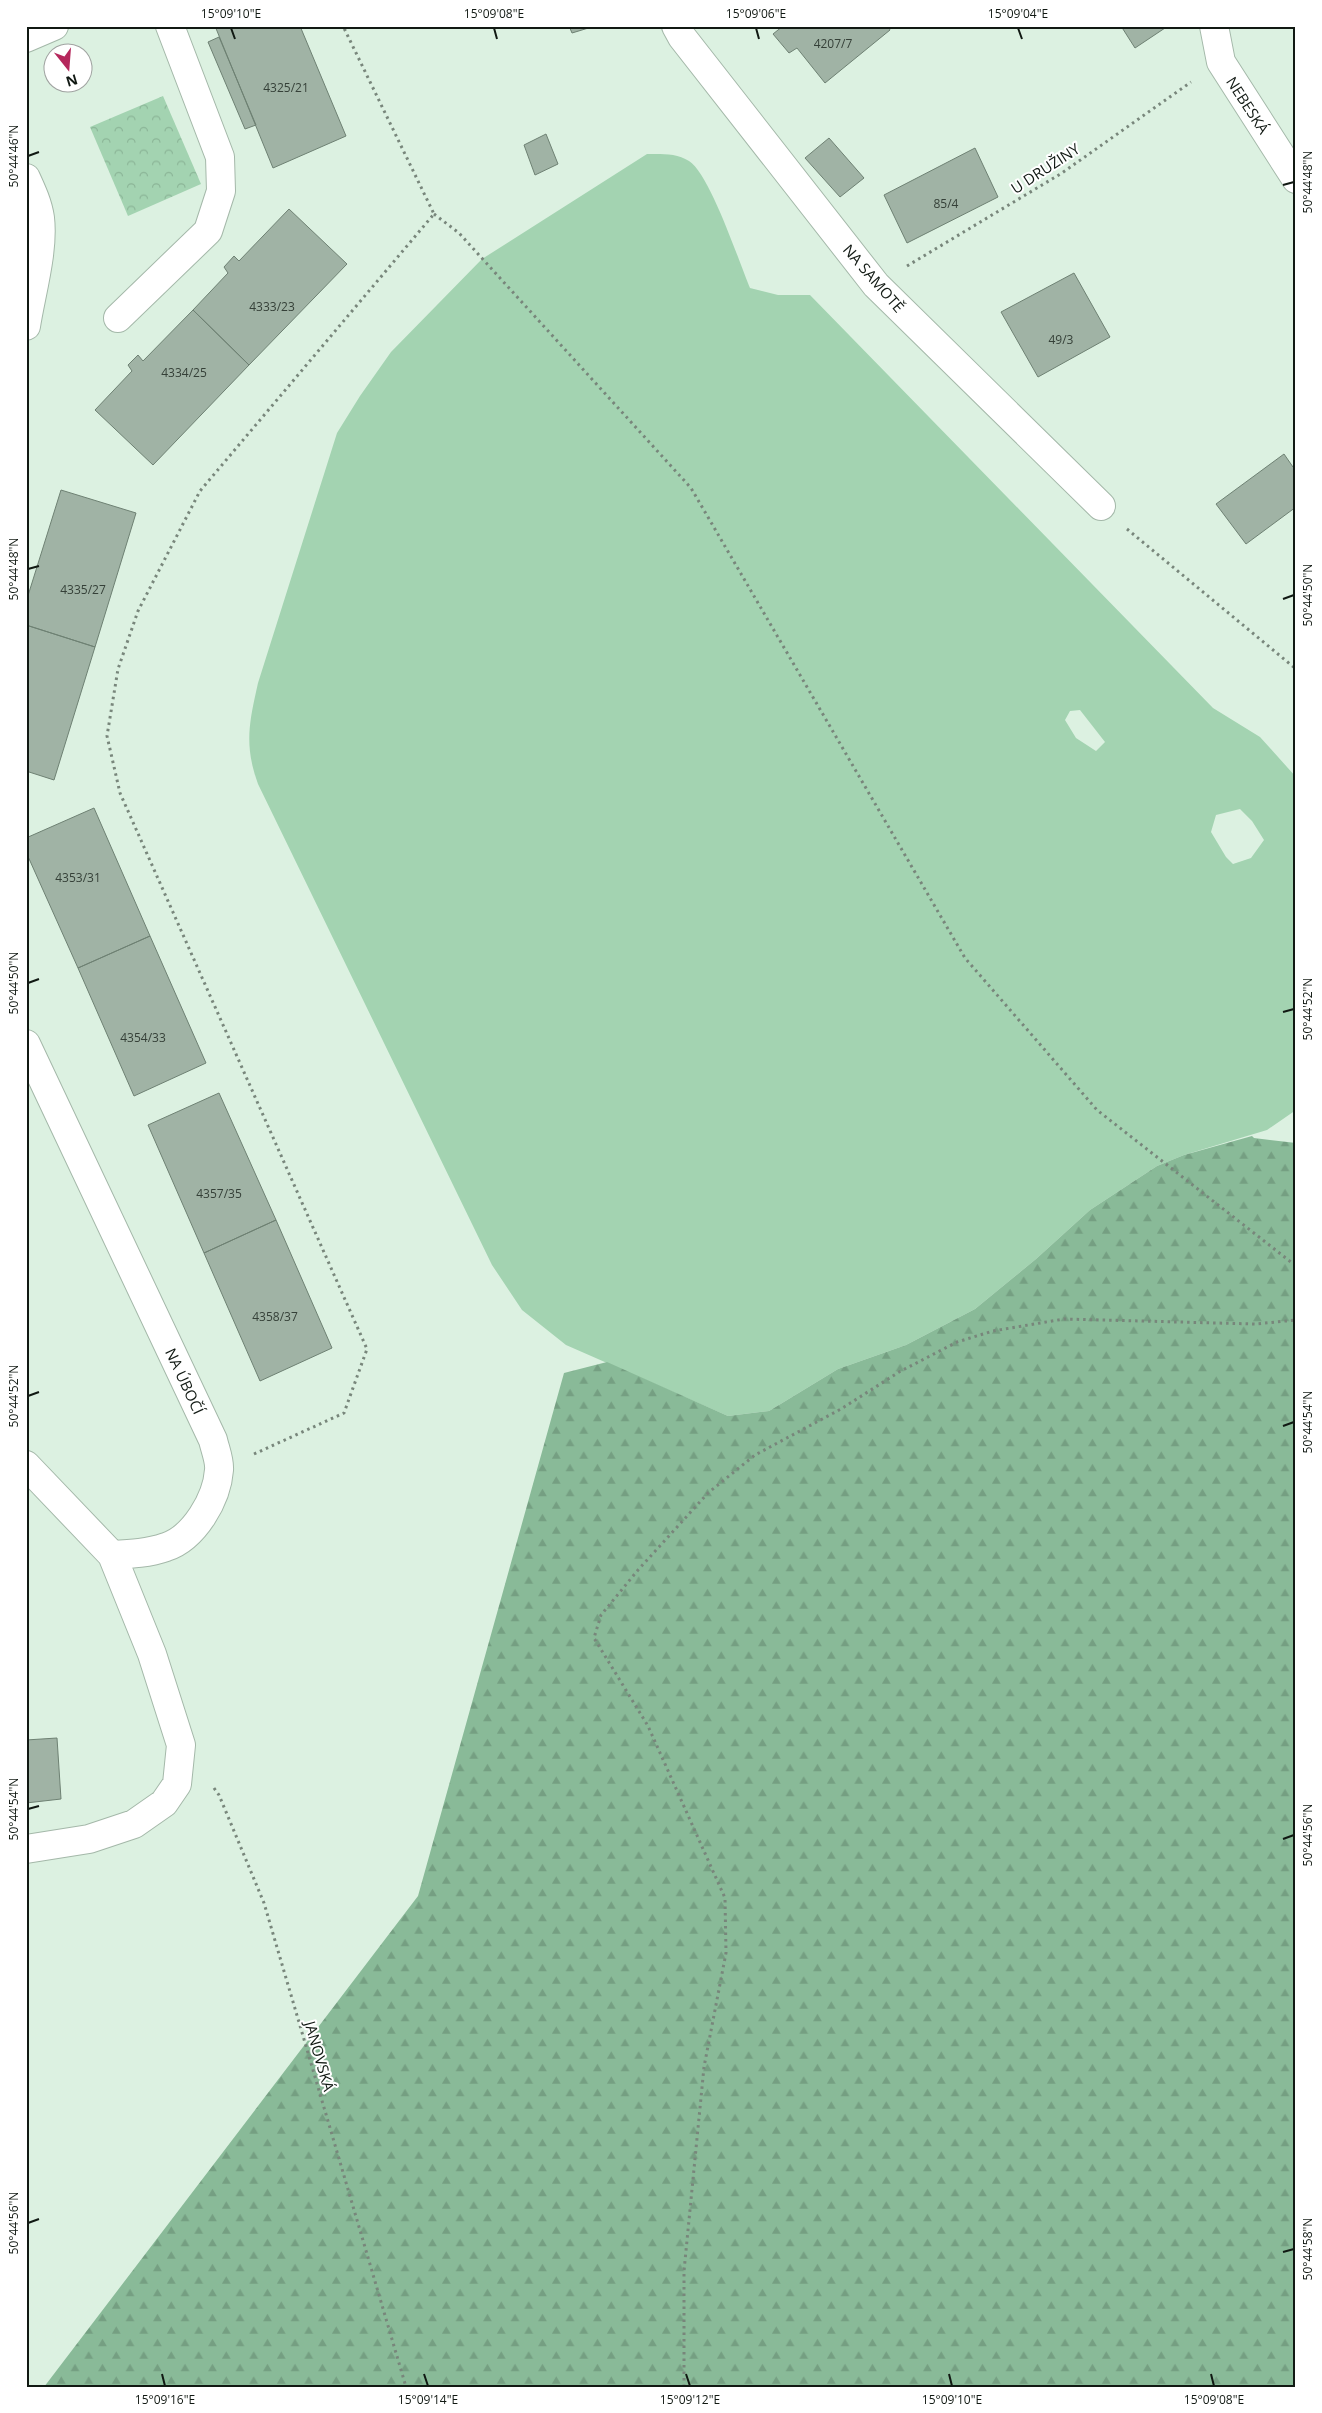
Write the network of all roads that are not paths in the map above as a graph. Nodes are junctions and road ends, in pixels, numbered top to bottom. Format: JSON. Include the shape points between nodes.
{"nodes":[{"id":1,"x":54,"y":26,"type":"edge"},
{"id":2,"x":170,"y":26,"type":"edge"},
{"id":3,"x":676,"y":26,"type":"edge"},
{"id":4,"x":1214,"y":26,"type":"edge"},
{"id":5,"x":26,"y":38,"type":"edge"},
{"id":6,"x":26,"y":178,"type":"edge"},
{"id":7,"x":1296,"y":179,"type":"edge"},
{"id":8,"x":118,"y":318,"type":"dead end"},
{"id":9,"x":26,"y":326,"type":"edge"},
{"id":10,"x":1101,"y":506,"type":"road end"},
{"id":11,"x":26,"y":1044,"type":"edge"},
{"id":12,"x":26,"y":1465,"type":"edge"},
{"id":13,"x":112,"y":1555,"type":"junction"},
{"id":14,"x":26,"y":1849,"type":"edge"}],
"edges":[{"from":1,"to":5,"type":"street"},
{"from":2,"to":8,"type":"street","via":[[220,157],[221,191],[208,232]]},
{"from":3,"to":10,"type":"street","name":"NA SAMOTĚ","via":[[876,285]]},
{"from":4,"to":7,"type":"street","name":"NEBESKÁ","via":[[1221,62]]},
{"from":6,"to":9,"type":"street","via":[[40,219],[39,246]]},
{"from":11,"to":13,"type":"street","name":"NA ÚBOČÍ","via":[[213,1440],[219,1470],[210,1500],[197,1526],[168,1546],[143,1553]]},
{"from":12,"to":13,"type":"street"},
{"from":13,"to":14,"type":"street","via":[[152,1654],[181,1745],[177,1784],[164,1803],[134,1824],[89,1839]]}]}
